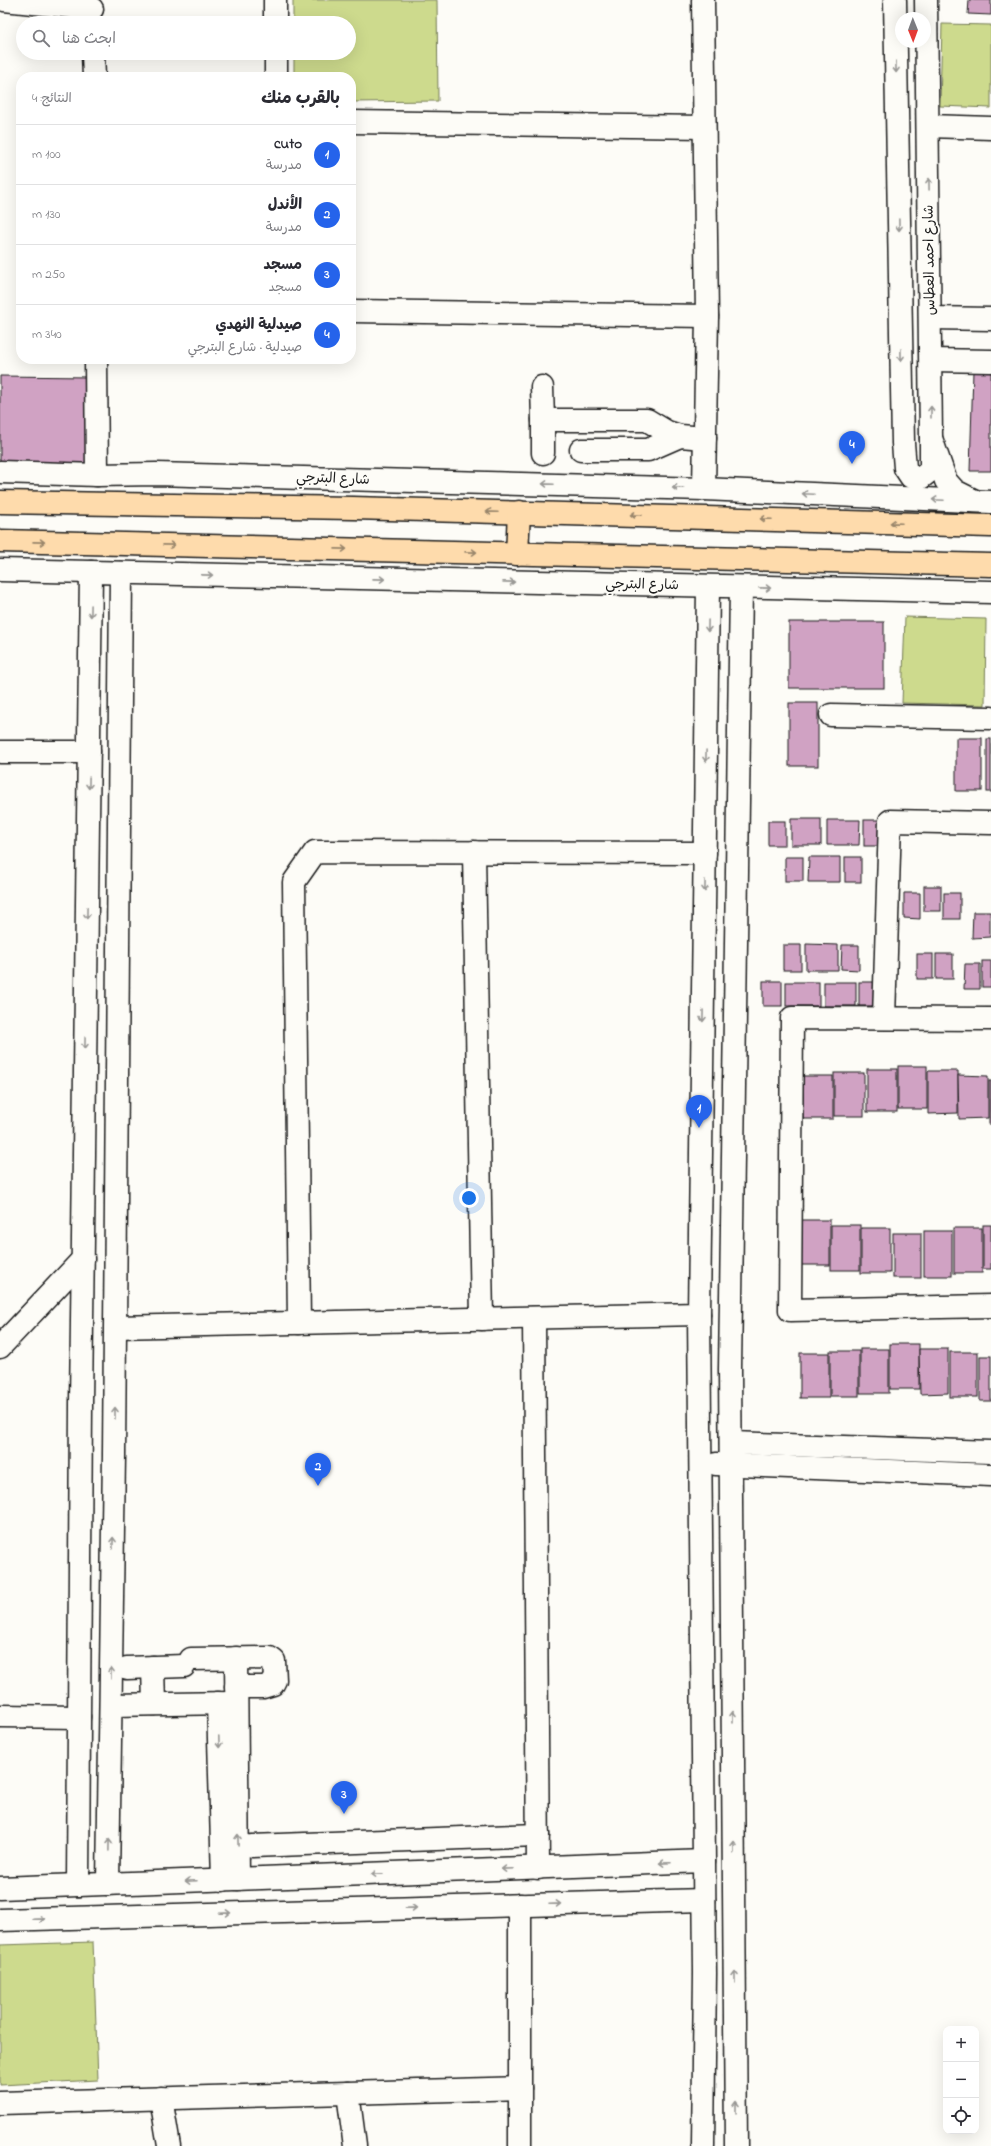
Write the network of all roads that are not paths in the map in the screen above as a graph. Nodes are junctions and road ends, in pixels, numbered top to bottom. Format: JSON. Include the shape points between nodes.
{"nodes":[{"id":1,"x":4,"y":0,"type":"edge"},
{"id":2,"x":275,"y":0,"type":"edge"},
{"id":3,"x":703,"y":0,"type":"edge"},
{"id":4,"x":894,"y":0,"type":"edge"},
{"id":5,"x":926,"y":0,"type":"edge"},
{"id":6,"x":92,"y":10,"type":"edge"},
{"id":7,"x":275,"y":16,"type":"edge"},
{"id":8,"x":93,"y":60,"type":"edge"},
{"id":9,"x":276,"y":60,"type":"edge"},
{"id":10,"x":94,"y":72,"type":"edge"},
{"id":11,"x":276,"y":72,"type":"edge"},
{"id":12,"x":356,"y":122,"type":"edge"},
{"id":13,"x":929,"y":126,"type":"junction"},
{"id":14,"x":704,"y":127,"type":"junction"},
{"id":15,"x":991,"y":128,"type":"edge"},
{"id":16,"x":356,"y":310,"type":"edge"},
{"id":17,"x":707,"y":316,"type":"junction"},
{"id":18,"x":931,"y":318,"type":"junction"},
{"id":19,"x":991,"y":319,"type":"edge"},
{"id":20,"x":931,"y":360,"type":"junction"},
{"id":21,"x":991,"y":361,"type":"edge"},
{"id":22,"x":96,"y":364,"type":"edge"},
{"id":23,"x":542,"y":387,"type":"dead end"},
{"id":24,"x":543,"y":420,"type":"junction"},
{"id":25,"x":680,"y":436,"type":"junction"},
{"id":26,"x":705,"y":438,"type":"junction"},
{"id":27,"x":931,"y":438,"type":"junction"},
{"id":28,"x":902,"y":443,"type":"junction"},
{"id":29,"x":581,"y":450,"type":"dead end"},
{"id":30,"x":543,"y":454,"type":"dead end"},
{"id":31,"x":0,"y":472,"type":"edge"},
{"id":32,"x":156,"y":474,"type":"junction"},
{"id":33,"x":97,"y":475,"type":"junction"},
{"id":34,"x":629,"y":487,"type":"junction"},
{"id":35,"x":704,"y":489,"type":"junction"},
{"id":36,"x":845,"y":496,"type":"junction"},
{"id":37,"x":0,"y":502,"type":"edge"},
{"id":38,"x":984,"y":502,"type":"edge"},
{"id":39,"x":155,"y":504,"type":"junction"},
{"id":40,"x":519,"y":512,"type":"junction"},
{"id":41,"x":600,"y":514,"type":"junction"},
{"id":42,"x":991,"y":526,"type":"edge"},
{"id":43,"x":0,"y":541,"type":"edge"},
{"id":44,"x":310,"y":548,"type":"junction"},
{"id":45,"x":517,"y":554,"type":"junction"},
{"id":46,"x":991,"y":565,"type":"edge"},
{"id":47,"x":0,"y":570,"type":"edge"},
{"id":48,"x":91,"y":572,"type":"junction"},
{"id":49,"x":121,"y":573,"type":"junction"},
{"id":50,"x":294,"y":577,"type":"junction"},
{"id":51,"x":708,"y":587,"type":"junction"},
{"id":52,"x":741,"y":587,"type":"junction"},
{"id":53,"x":991,"y":592,"type":"edge"},
{"id":54,"x":831,"y":715,"type":"dead end"},
{"id":55,"x":991,"y":718,"type":"edge"},
{"id":56,"x":0,"y":752,"type":"edge"},
{"id":57,"x":89,"y":752,"type":"junction"},
{"id":58,"x":991,"y":823,"type":"edge"},
{"id":59,"x":474,"y":852,"type":"junction"},
{"id":60,"x":705,"y":853,"type":"junction"},
{"id":61,"x":884,"y":1018,"type":"junction"},
{"id":62,"x":991,"y":1019,"type":"edge"},
{"id":63,"x":83,"y":1259,"type":"junction"},
{"id":64,"x":991,"y":1306,"type":"edge"},
{"id":65,"x":699,"y":1314,"type":"junction"},
{"id":66,"x":534,"y":1318,"type":"junction"},
{"id":67,"x":482,"y":1319,"type":"junction"},
{"id":68,"x":299,"y":1323,"type":"junction"},
{"id":69,"x":116,"y":1327,"type":"junction"},
{"id":70,"x":0,"y":1347,"type":"edge"},
{"id":71,"x":731,"y":1443,"type":"junction"},
{"id":72,"x":991,"y":1452,"type":"edge"},
{"id":73,"x":700,"y":1463,"type":"junction"},
{"id":74,"x":731,"y":1464,"type":"junction"},
{"id":75,"x":991,"y":1476,"type":"edge"},
{"id":76,"x":236,"y":1658,"type":"junction"},
{"id":77,"x":153,"y":1667,"type":"junction"},
{"id":78,"x":127,"y":1668,"type":"dead end"},
{"id":79,"x":230,"y":1697,"type":"junction"},
{"id":80,"x":154,"y":1704,"type":"junction"},
{"id":81,"x":111,"y":1705,"type":"junction"},
{"id":82,"x":0,"y":1716,"type":"edge"},
{"id":83,"x":79,"y":1717,"type":"junction"},
{"id":84,"x":538,"y":1835,"type":"junction"},
{"id":85,"x":340,"y":1843,"type":"junction"},
{"id":86,"x":252,"y":1846,"type":"dead end"},
{"id":87,"x":704,"y":1861,"type":"junction"},
{"id":88,"x":538,"y":1868,"type":"junction"},
{"id":89,"x":343,"y":1875,"type":"junction"},
{"id":90,"x":230,"y":1879,"type":"junction"},
{"id":91,"x":108,"y":1884,"type":"junction"},
{"id":92,"x":78,"y":1885,"type":"junction"},
{"id":93,"x":0,"y":1888,"type":"edge"},
{"id":94,"x":704,"y":1900,"type":"junction"},
{"id":95,"x":520,"y":1905,"type":"junction"},
{"id":96,"x":0,"y":1920,"type":"edge"},
{"id":97,"x":520,"y":2088,"type":"junction"},
{"id":98,"x":348,"y":2093,"type":"junction"},
{"id":99,"x":162,"y":2098,"type":"junction"},
{"id":100,"x":0,"y":2103,"type":"edge"},
{"id":101,"x":169,"y":2146,"type":"edge"},
{"id":102,"x":355,"y":2146,"type":"edge"},
{"id":103,"x":520,"y":2146,"type":"edge"},
{"id":104,"x":703,"y":2146,"type":"edge"},
{"id":105,"x":736,"y":2146,"type":"edge"}],
"edges":[{"from":1,"to":6,"type":"street"},
{"from":2,"to":7,"type":"street"},
{"from":3,"to":14,"type":"street"},
{"from":4,"to":28,"type":"street","one_way":true},
{"from":5,"to":13,"type":"street","name":"شارع احمد العطاس"},
{"from":8,"to":10,"type":"street"},
{"from":9,"to":11,"type":"street"},
{"from":12,"to":14,"type":"street"},
{"from":13,"to":15,"type":"street"},
{"from":18,"to":13,"type":"street","name":"شارع احمد العطاس","one_way":true},
{"from":14,"to":17,"type":"street"},
{"from":16,"to":17,"type":"street"},
{"from":17,"to":26,"type":"street"},
{"from":18,"to":19,"type":"street"},
{"from":18,"to":20,"type":"street","name":"شارع احمد العطاس"},
{"from":20,"to":21,"type":"street"},
{"from":27,"to":20,"type":"street","name":"شارع احمد العطاس","one_way":true},
{"from":22,"to":33,"type":"street"},
{"from":23,"to":24,"type":"street"},
{"from":24,"to":25,"type":"street","via":[[647,420],[667,432]]},
{"from":24,"to":30,"type":"street"},
{"from":25,"to":26,"type":"street"},
{"from":25,"to":29,"type":"street","via":[[648,450]]},
{"from":26,"to":35,"type":"street"},
{"from":27,"to":28,"type":"street","via":[[931,470],[921,478],[911,476],[905,468]]},
{"from":27,"to":38,"type":"street","name":"شارع احمد العطاس","via":[[946,481],[956,491]]},
{"from":28,"to":36,"type":"street","via":[[902,474],[893,487],[881,493]]},
{"from":31,"to":33,"type":"street","name":"شارع البترجي"},
{"from":32,"to":33,"type":"street","name":"شارع البترجي"},
{"from":34,"to":32,"type":"street","name":"شارع البترجي","one_way":true},
{"from":32,"to":39,"type":"street"},
{"from":35,"to":34,"type":"street","name":"شارع البترجي","one_way":true},
{"from":34,"to":41,"type":"street"},
{"from":36,"to":35,"type":"street","name":"شارع البترجي","one_way":true},
{"from":38,"to":36,"type":"street","name":"شارع البترجي","one_way":true},
{"from":37,"to":39,"type":"main road","name":"شارع البترجي"},
{"from":40,"to":39,"type":"main road","name":"شارع البترجي","one_way":true},
{"from":40,"to":41,"type":"main road","name":"شارع البترجي"},
{"from":40,"to":45,"type":"main road"},
{"from":42,"to":41,"type":"main road","name":"شارع البترجي","one_way":true},
{"from":43,"to":44,"type":"main road","name":"شارع البترجي","one_way":true},
{"from":44,"to":45,"type":"main road","name":"شارع البترجي","one_way":true},
{"from":44,"to":50,"type":"street"},
{"from":45,"to":46,"type":"main road","name":"شارع البترجي"},
{"from":47,"to":48,"type":"street","name":"شارع البترجي"},
{"from":48,"to":49,"type":"street","name":"شارع البترجي"},
{"from":48,"to":57,"type":"street","one_way":true},
{"from":49,"to":50,"type":"street","name":"شارع البترجي","one_way":true},
{"from":49,"to":69,"type":"street"},
{"from":50,"to":51,"type":"street","name":"شارع البترجي","one_way":true},
{"from":51,"to":52,"type":"street","name":"شارع البترجي"},
{"from":51,"to":60,"type":"street","one_way":true},
{"from":52,"to":53,"type":"street","name":"شارع البترجي","one_way":true},
{"from":52,"to":71,"type":"street"},
{"from":54,"to":55,"type":"street"},
{"from":56,"to":57,"type":"street"},
{"from":57,"to":63,"type":"street","one_way":true},
{"from":58,"to":61,"type":"street","via":[[890,822]]},
{"from":59,"to":60,"type":"street"},
{"from":59,"to":67,"type":"street"},
{"from":59,"to":68,"type":"street","via":[[315,852],[294,882]]},
{"from":60,"to":65,"type":"street","one_way":true},
{"from":61,"to":62,"type":"street"},
{"from":61,"to":64,"type":"street","via":[[792,1018],[790,1310]]},
{"from":63,"to":70,"type":"street"},
{"from":63,"to":83,"type":"street"},
{"from":65,"to":66,"type":"street"},
{"from":65,"to":73,"type":"street"},
{"from":66,"to":67,"type":"street"},
{"from":66,"to":84,"type":"street"},
{"from":67,"to":68,"type":"street"},
{"from":68,"to":69,"type":"street"},
{"from":81,"to":69,"type":"street","one_way":true},
{"from":71,"to":72,"type":"street"},
{"from":71,"to":74,"type":"street"},
{"from":73,"to":74,"type":"street"},
{"from":73,"to":87,"type":"street"},
{"from":74,"to":75,"type":"street"},
{"from":105,"to":74,"type":"street","one_way":true},
{"from":76,"to":77,"type":"street"},
{"from":76,"to":79,"type":"street"},
{"from":76,"to":79,"type":"street","via":[[270,1658],[275,1666],[272,1684]]},
{"from":77,"to":78,"type":"street"},
{"from":77,"to":80,"type":"street"},
{"from":79,"to":80,"type":"street"},
{"from":79,"to":90,"type":"street"},
{"from":80,"to":81,"type":"street"},
{"from":91,"to":81,"type":"street","one_way":true},
{"from":82,"to":83,"type":"street"},
{"from":83,"to":92,"type":"street"},
{"from":84,"to":85,"type":"street"},
{"from":84,"to":88,"type":"street"},
{"from":85,"to":86,"type":"street"},
{"from":85,"to":89,"type":"street"},
{"from":87,"to":88,"type":"street","one_way":true},
{"from":87,"to":94,"type":"street"},
{"from":88,"to":89,"type":"street","one_way":true},
{"from":89,"to":90,"type":"street"},
{"from":90,"to":91,"type":"street","one_way":true},
{"from":91,"to":92,"type":"street"},
{"from":92,"to":93,"type":"street"},
{"from":95,"to":94,"type":"street","one_way":true},
{"from":94,"to":104,"type":"street"},
{"from":96,"to":95,"type":"street","one_way":true},
{"from":95,"to":97,"type":"street"},
{"from":97,"to":98,"type":"street"},
{"from":97,"to":103,"type":"street"},
{"from":98,"to":99,"type":"street"},
{"from":98,"to":102,"type":"street"},
{"from":99,"to":100,"type":"street"},
{"from":99,"to":101,"type":"street"}]}
